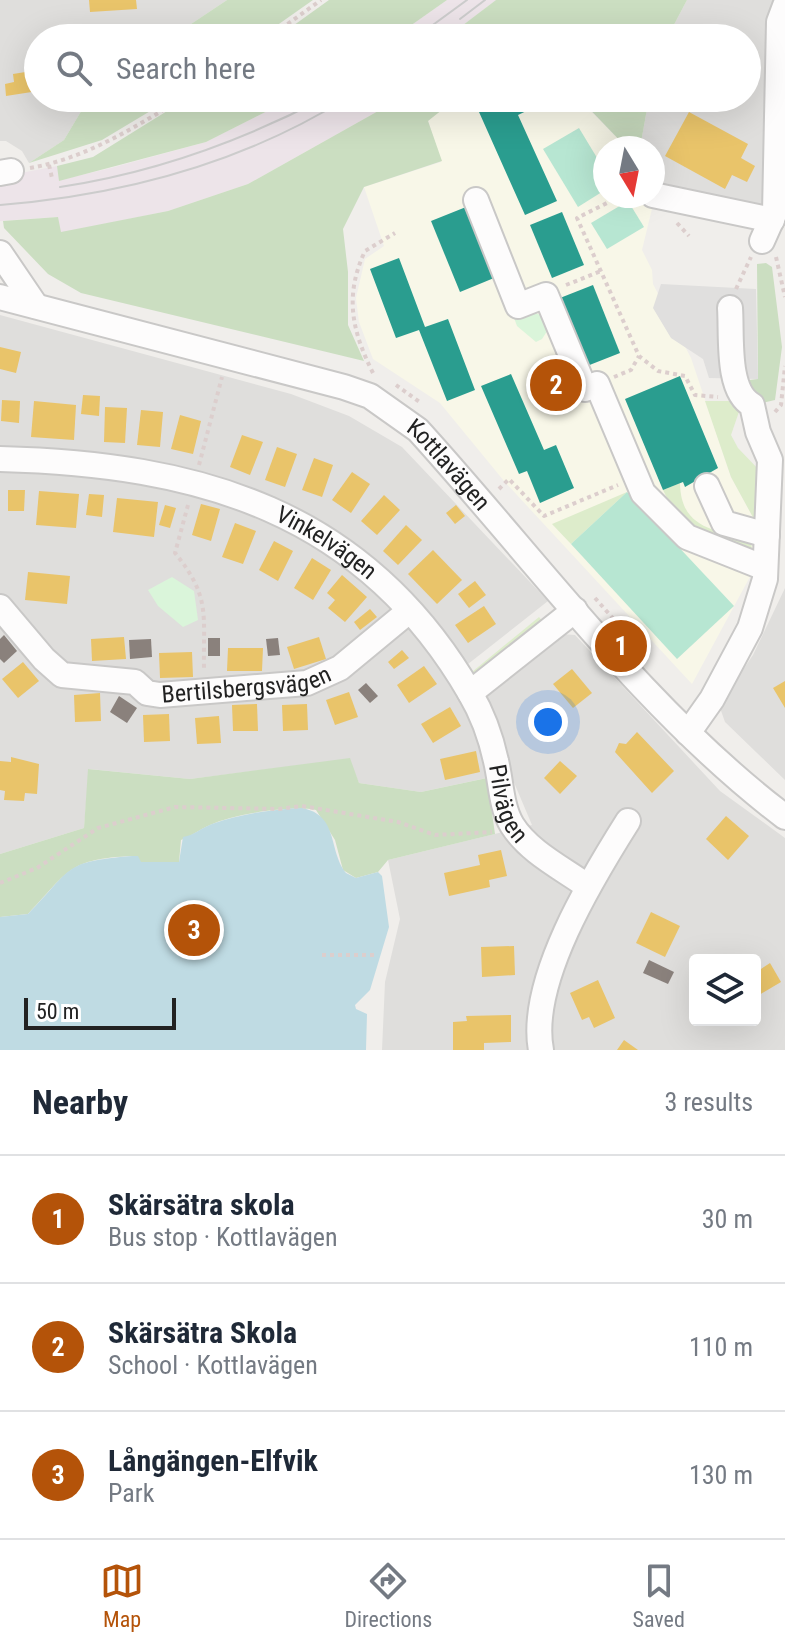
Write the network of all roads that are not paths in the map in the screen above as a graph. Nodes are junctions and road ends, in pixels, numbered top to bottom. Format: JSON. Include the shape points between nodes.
{"nodes":[{"id":1,"x":785,"y":6,"type":"edge"},
{"id":2,"x":665,"y":199,"type":"edge"},
{"id":3,"x":476,"y":200,"type":"dead end"},
{"id":4,"x":0,"y":253,"type":"edge"},
{"id":5,"x":0,"y":297,"type":"edge"},
{"id":6,"x":36,"y":306,"type":"junction"},
{"id":7,"x":730,"y":308,"type":"road end"},
{"id":8,"x":0,"y":459,"type":"edge"},
{"id":9,"x":707,"y":486,"type":"dead end"},
{"id":10,"x":767,"y":535,"type":"junction"},
{"id":11,"x":765,"y":568,"type":"junction"},
{"id":12,"x":0,"y":607,"type":"edge"},
{"id":13,"x":575,"y":610,"type":"junction"},
{"id":14,"x":409,"y":611,"type":"junction"},
{"id":15,"x":470,"y":693,"type":"junction"},
{"id":16,"x":688,"y":733,"type":"junction"},
{"id":17,"x":785,"y":817,"type":"edge"},
{"id":18,"x":628,"y":821,"type":"dead end"},
{"id":19,"x":587,"y":886,"type":"junction"},
{"id":20,"x":541,"y":1050,"type":"edge"}],
"edges":[{"from":1,"to":2,"type":"street","via":[[779,22],[775,212],[767,230]]},
{"from":3,"to":11,"type":"street","via":[[518,306],[546,295],[585,389],[597,384],[643,493],[687,537]]},
{"from":4,"to":6,"type":"street"},
{"from":5,"to":6,"type":"street","name":"Kottlavägen"},
{"from":6,"to":13,"type":"street","name":"Kottlavägen","via":[[370,396],[418,430]]},
{"from":7,"to":10,"type":"street","via":[[736,384],[752,405],[770,460]]},
{"from":8,"to":14,"type":"street","name":"Vinkelvägen","via":[[134,469],[274,509],[375,575]]},
{"from":9,"to":10,"type":"street","via":[[724,523]]},
{"from":10,"to":11,"type":"street"},
{"from":11,"to":16,"type":"street","via":[[750,628]]},
{"from":12,"to":14,"type":"street","name":"Bertilsbergsvägen","via":[[62,675],[135,682],[147,693],[160,695],[307,683],[326,676]]},
{"from":13,"to":15,"type":"street"},
{"from":13,"to":16,"type":"street","name":"Kottlavägen"},
{"from":14,"to":15,"type":"street","name":"Vinkelvägen"},
{"from":15,"to":19,"type":"street","name":"Pilvägen","via":[[489,734],[505,807],[516,831]]},
{"from":16,"to":17,"type":"street","name":"Kottlavägen"},
{"from":18,"to":19,"type":"street"},
{"from":19,"to":20,"type":"street","via":[[538,1011]]}]}
